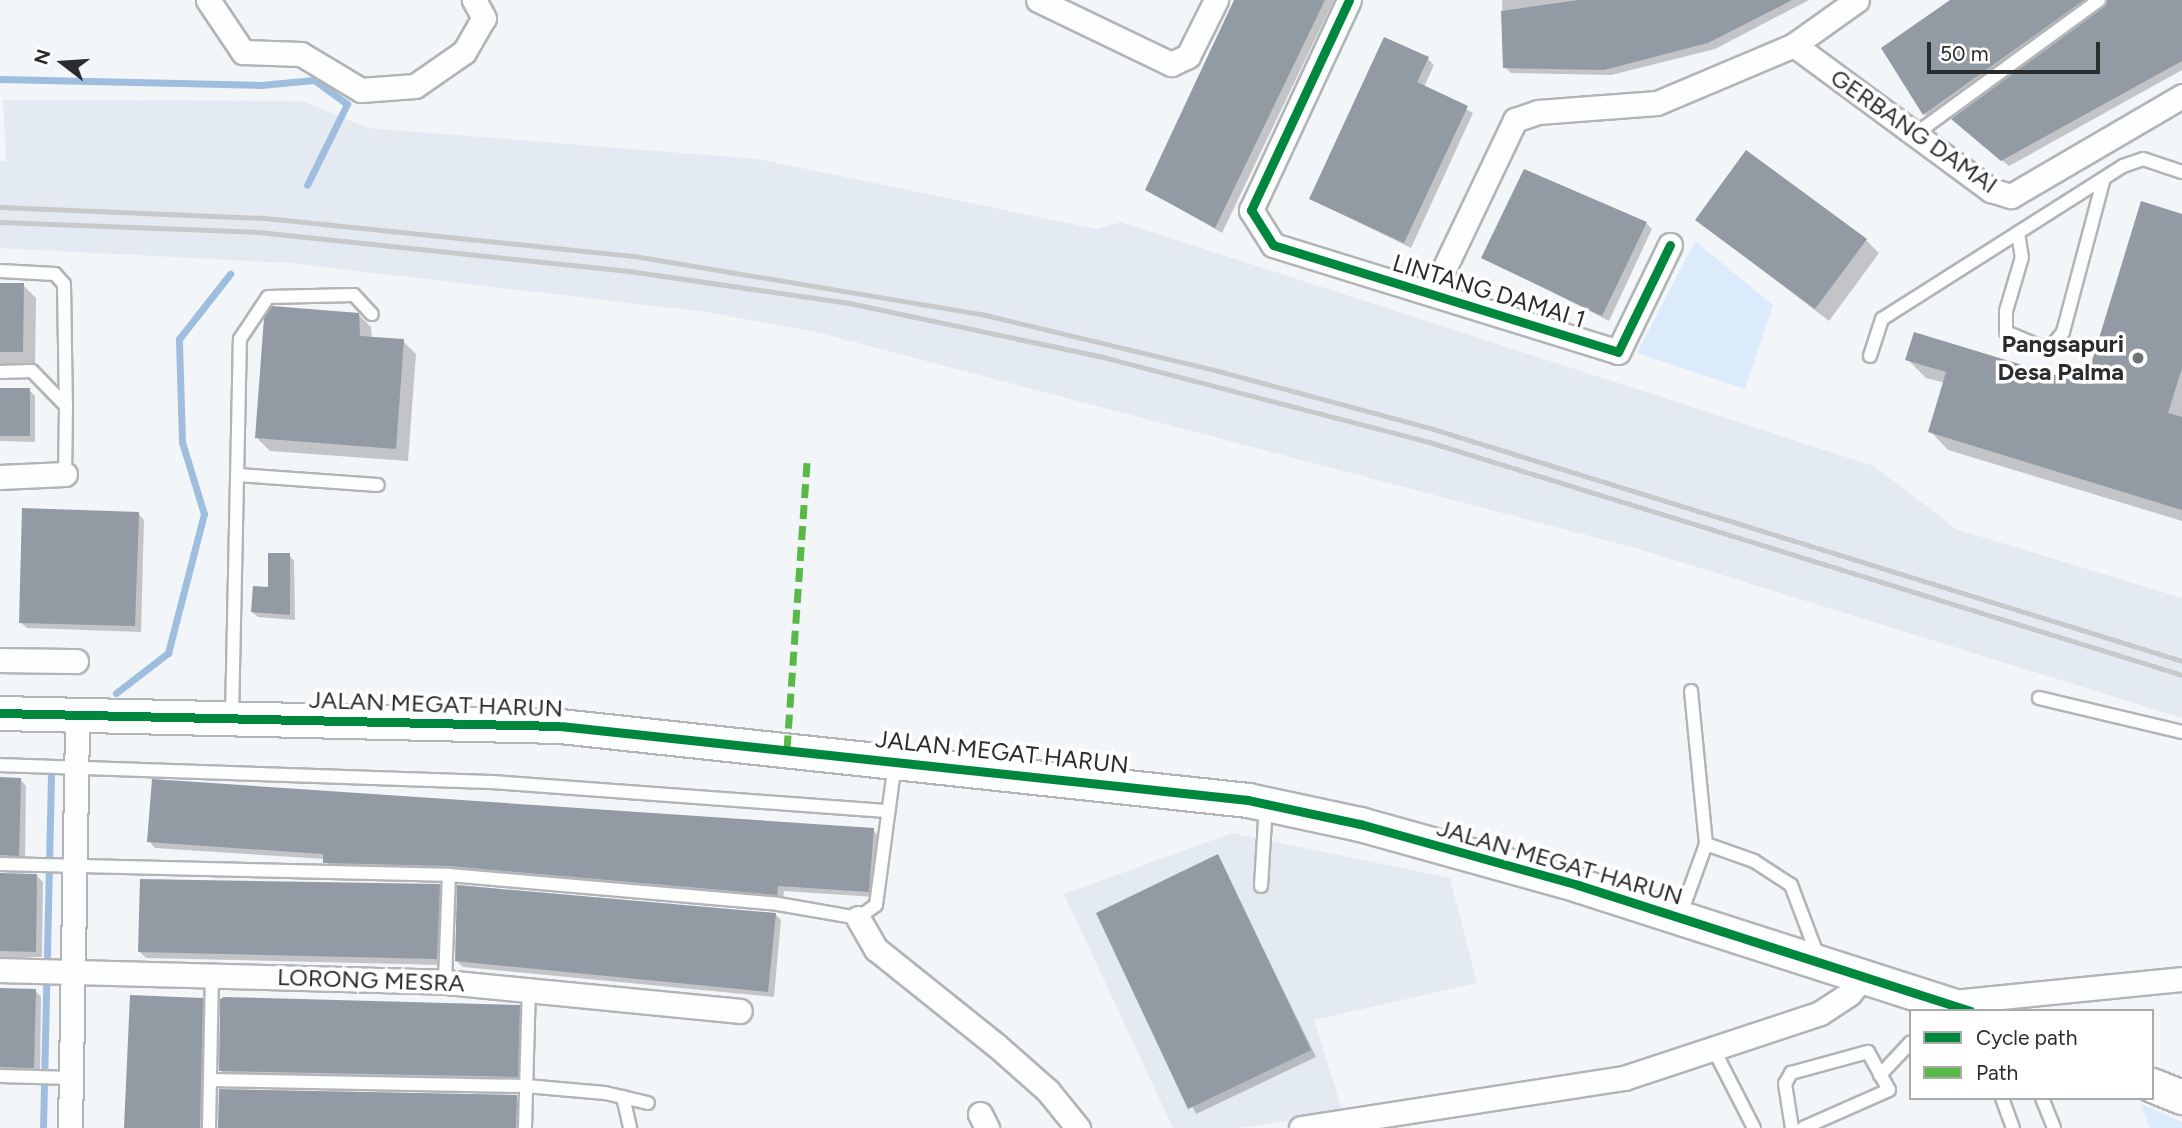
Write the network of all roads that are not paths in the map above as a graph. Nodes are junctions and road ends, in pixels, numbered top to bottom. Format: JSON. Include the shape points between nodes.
{"nodes":[{"id":1,"x":208,"y":0,"type":"edge"},
{"id":2,"x":474,"y":0,"type":"edge"},
{"id":3,"x":1038,"y":0,"type":"edge"},
{"id":4,"x":1216,"y":0,"type":"edge"},
{"id":5,"x":1349,"y":0,"type":"edge"},
{"id":6,"x":1857,"y":0,"type":"edge"},
{"id":7,"x":2099,"y":0,"type":"edge"},
{"id":8,"x":1794,"y":45,"type":"junction"},
{"id":9,"x":2182,"y":96,"type":"edge"},
{"id":10,"x":1914,"y":135,"type":"junction"},
{"id":11,"x":2182,"y":172,"type":"edge"},
{"id":12,"x":2104,"y":178,"type":"junction"},
{"id":13,"x":2018,"y":233,"type":"junction"},
{"id":14,"x":1670,"y":245,"type":"dead end"},
{"id":15,"x":0,"y":271,"type":"edge"},
{"id":16,"x":1433,"y":292,"type":"junction"},
{"id":17,"x":372,"y":314,"type":"dead end"},
{"id":18,"x":1870,"y":356,"type":"dead end"},
{"id":19,"x":0,"y":372,"type":"edge"},
{"id":20,"x":66,"y":406,"type":"junction"},
{"id":21,"x":65,"y":474,"type":"joint"},
{"id":22,"x":237,"y":475,"type":"junction"},
{"id":23,"x":0,"y":477,"type":"edge"},
{"id":24,"x":378,"y":485,"type":"dead end"},
{"id":25,"x":0,"y":660,"type":"edge"},
{"id":26,"x":76,"y":661,"type":"dead end"},
{"id":27,"x":1691,"y":691,"type":"dead end"},
{"id":28,"x":2039,"y":698,"type":"dead end"},
{"id":29,"x":0,"y":713,"type":"edge"},
{"id":30,"x":77,"y":714,"type":"junction"},
{"id":31,"x":232,"y":718,"type":"junction"},
{"id":32,"x":2182,"y":732,"type":"edge"},
{"id":33,"x":896,"y":759,"type":"junction"},
{"id":34,"x":0,"y":765,"type":"edge"},
{"id":35,"x":76,"y":766,"type":"junction"},
{"id":36,"x":1266,"y":803,"type":"junction"},
{"id":37,"x":887,"y":811,"type":"junction"},
{"id":38,"x":1706,"y":844,"type":"junction"},
{"id":39,"x":0,"y":864,"type":"edge"},
{"id":40,"x":64,"y":865,"type":"junction"},
{"id":41,"x":449,"y":875,"type":"junction"},
{"id":42,"x":1261,"y":886,"type":"dead end"},
{"id":43,"x":1680,"y":916,"type":"junction"},
{"id":44,"x":858,"y":918,"type":"junction"},
{"id":45,"x":1819,"y":959,"type":"junction"},
{"id":46,"x":0,"y":970,"type":"edge"},
{"id":47,"x":64,"y":972,"type":"junction"},
{"id":48,"x":212,"y":975,"type":"junction"},
{"id":49,"x":1865,"y":975,"type":"junction"},
{"id":50,"x":2182,"y":979,"type":"edge"},
{"id":51,"x":445,"y":982,"type":"junction"},
{"id":52,"x":528,"y":988,"type":"junction"},
{"id":53,"x":1953,"y":1008,"type":"edge"},
{"id":54,"x":740,"y":1011,"type":"dead end"},
{"id":55,"x":1713,"y":1048,"type":"junction"},
{"id":56,"x":1908,"y":1048,"type":"edge"},
{"id":57,"x":1880,"y":1075,"type":"junction"},
{"id":58,"x":0,"y":1076,"type":"edge"},
{"id":59,"x":61,"y":1078,"type":"junction"},
{"id":60,"x":210,"y":1080,"type":"junction"},
{"id":61,"x":526,"y":1086,"type":"junction"},
{"id":62,"x":2154,"y":1086,"type":"edge"},
{"id":63,"x":623,"y":1097,"type":"junction"},
{"id":64,"x":2182,"y":1097,"type":"edge"},
{"id":65,"x":2003,"y":1100,"type":"edge"},
{"id":66,"x":2043,"y":1100,"type":"edge"},
{"id":67,"x":648,"y":1103,"type":"dead end"},
{"id":68,"x":1347,"y":1125,"type":"edge"},
{"id":69,"x":70,"y":1128,"type":"edge"},
{"id":70,"x":209,"y":1128,"type":"edge"},
{"id":71,"x":525,"y":1128,"type":"edge"},
{"id":72,"x":630,"y":1128,"type":"edge"},
{"id":73,"x":1078,"y":1128,"type":"edge"},
{"id":74,"x":1301,"y":1128,"type":"edge"},
{"id":75,"x":1755,"y":1128,"type":"edge"},
{"id":76,"x":1792,"y":1128,"type":"edge"},
{"id":77,"x":1803,"y":1128,"type":"edge"},
{"id":78,"x":2014,"y":1128,"type":"edge"},
{"id":79,"x":2054,"y":1128,"type":"edge"}],
"edges":[{"from":1,"to":2,"type":"street","via":[[243,52],[301,54],[361,90],[415,86],[464,52],[484,18]]},
{"from":3,"to":4,"type":"street","via":[[1171,64],[1188,56]]},
{"from":5,"to":16,"type":"street","name":"LINTANG DAMAI 1","via":[[1251,210],[1273,245]]},
{"from":6,"to":8,"type":"street"},
{"from":7,"to":10,"type":"lane"},
{"from":8,"to":10,"type":"street","name":"GERBANG DAMAI"},
{"from":8,"to":16,"type":"street","via":[[1657,103],[1538,112],[1516,120]]},
{"from":9,"to":10,"type":"street","name":"GERBANG DAMAI","via":[[2011,196],[1991,190]]},
{"from":11,"to":12,"type":"lane","via":[[2143,159]]},
{"from":12,"to":13,"type":"lane"},
{"from":12,"to":13,"type":"lane","via":[[2063,332],[2051,346],[2041,347],[2006,331],[2006,311],[2022,257]]},
{"from":13,"to":18,"type":"lane","via":[[1882,319]]},
{"from":14,"to":16,"type":"street","name":"LINTANG DAMAI 1","via":[[1618,352]]},
{"from":15,"to":20,"type":"lane","via":[[55,274],[64,284]]},
{"from":17,"to":22,"type":"lane","via":[[354,295],[268,297],[240,339]]},
{"from":19,"to":20,"type":"lane","via":[[32,371]]},
{"from":20,"to":21,"type":"lane"},
{"from":21,"to":23,"type":"street"},
{"from":22,"to":24,"type":"lane"},
{"from":22,"to":31,"type":"lane"},
{"from":25,"to":26,"type":"street"},
{"from":27,"to":38,"type":"lane"},
{"from":28,"to":32,"type":"lane"},
{"from":29,"to":30,"type":"street","name":"JALAN MEGAT HARUN"},
{"from":30,"to":31,"type":"street","name":"JALAN MEGAT HARUN"},
{"from":30,"to":35,"type":"street"},
{"from":31,"to":33,"type":"street","name":"JALAN MEGAT HARUN","via":[[561,726]]},
{"from":33,"to":36,"type":"street","name":"JALAN MEGAT HARUN"},
{"from":33,"to":37,"type":"lane"},
{"from":34,"to":35,"type":"lane"},
{"from":35,"to":37,"type":"lane","via":[[491,782]]},
{"from":35,"to":40,"type":"street"},
{"from":36,"to":42,"type":"lane"},
{"from":36,"to":43,"type":"street","name":"JALAN MEGAT HARUN","via":[[1360,824]]},
{"from":37,"to":44,"type":"lane","via":[[876,905]]},
{"from":38,"to":43,"type":"lane"},
{"from":38,"to":45,"type":"lane","via":[[1754,861],[1791,885]]},
{"from":39,"to":40,"type":"lane"},
{"from":40,"to":41,"type":"lane"},
{"from":40,"to":47,"type":"street"},
{"from":41,"to":44,"type":"lane","via":[[778,904]]},
{"from":41,"to":51,"type":"lane"},
{"from":43,"to":45,"type":"street","name":"JALAN MEGAT HARUN"},
{"from":44,"to":73,"type":"street","via":[[876,949],[1048,1091]]},
{"from":45,"to":49,"type":"street","name":"JALAN MEGAT HARUN"},
{"from":46,"to":47,"type":"street","name":"LORONG MESRA"},
{"from":47,"to":48,"type":"street","name":"LORONG MESRA"},
{"from":47,"to":59,"type":"street"},
{"from":48,"to":51,"type":"street","name":"LORONG MESRA"},
{"from":48,"to":60,"type":"lane"},
{"from":49,"to":53,"type":"street","name":"JALAN MEGAT HARUN"},
{"from":49,"to":55,"type":"street","via":[[1849,994],[1820,1013]]},
{"from":50,"to":53,"type":"street"},
{"from":51,"to":52,"type":"street","name":"LORONG MESRA"},
{"from":52,"to":54,"type":"street","name":"LORONG MESRA"},
{"from":52,"to":61,"type":"lane"},
{"from":55,"to":68,"type":"street","via":[[1624,1078]]},
{"from":55,"to":75,"type":"lane"},
{"from":56,"to":57,"type":"lane"},
{"from":57,"to":76,"type":"lane","via":[[1868,1052],[1791,1073],[1785,1084]]},
{"from":57,"to":77,"type":"lane","via":[[1889,1090]]},
{"from":58,"to":59,"type":"lane"},
{"from":59,"to":69,"type":"street"},
{"from":60,"to":61,"type":"lane"},
{"from":60,"to":70,"type":"lane"},
{"from":61,"to":63,"type":"lane"},
{"from":61,"to":71,"type":"lane"},
{"from":62,"to":64,"type":"street"},
{"from":63,"to":67,"type":"lane"},
{"from":63,"to":72,"type":"lane"},
{"from":65,"to":78,"type":"lane"},
{"from":66,"to":79,"type":"lane"},
{"from":68,"to":74,"type":"street"}]}
